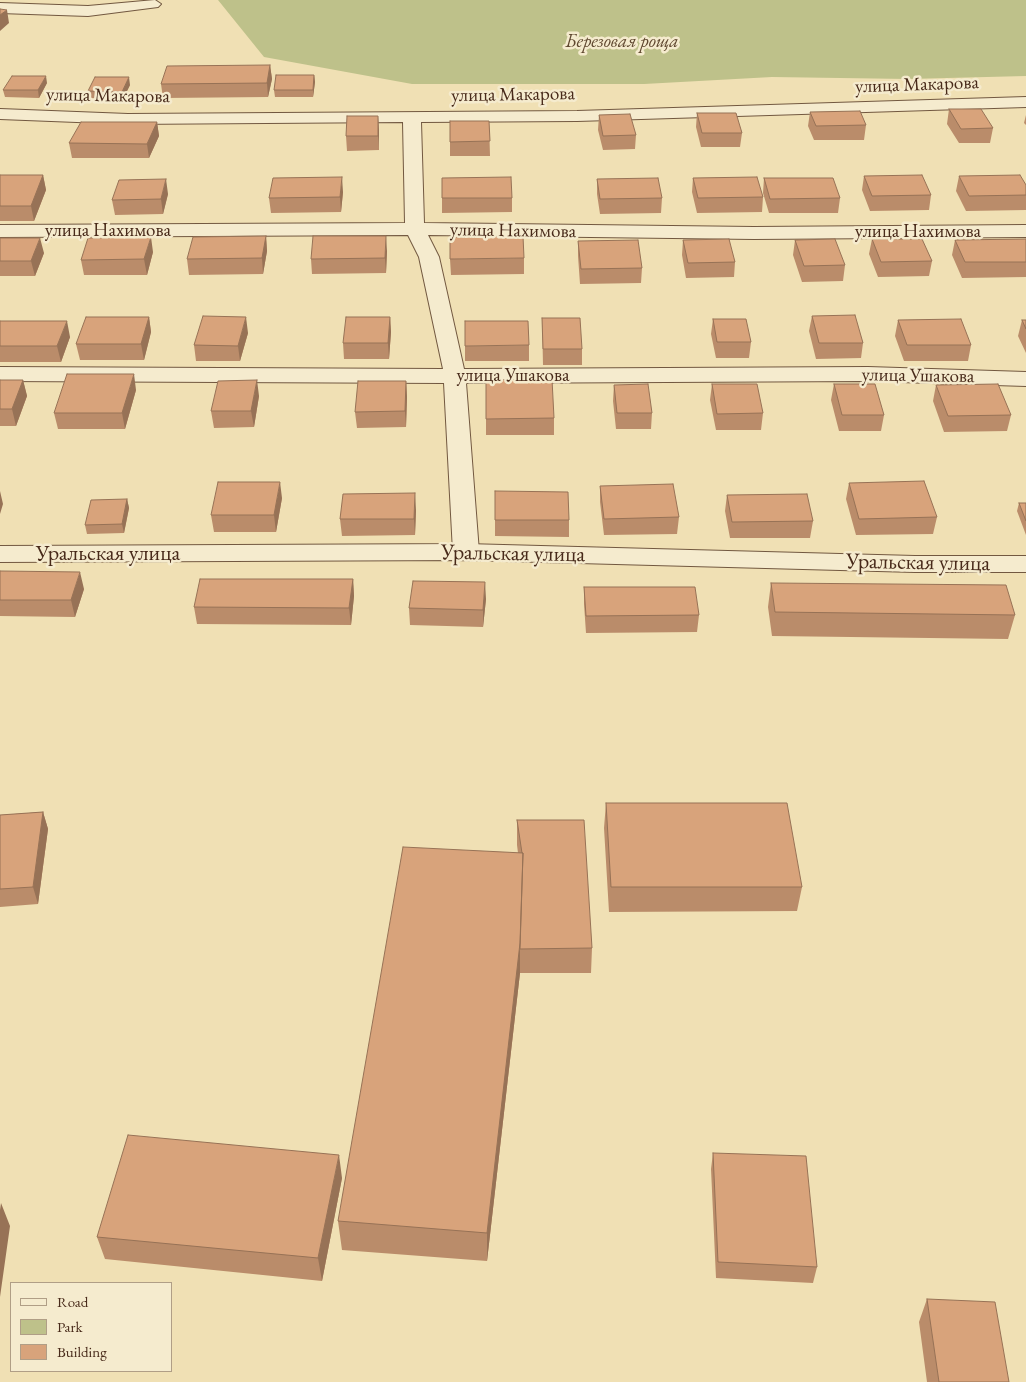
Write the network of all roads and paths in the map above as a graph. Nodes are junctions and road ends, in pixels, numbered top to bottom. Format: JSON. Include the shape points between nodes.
{"nodes":[{"id":1,"x":153,"y":4,"type":"dead end"},
{"id":2,"x":0,"y":8,"type":"edge"},
{"id":3,"x":1026,"y":102,"type":"edge"},
{"id":4,"x":0,"y":114,"type":"edge"},
{"id":5,"x":412,"y":117,"type":"junction"},
{"id":6,"x":415,"y":229,"type":"junction"},
{"id":7,"x":0,"y":231,"type":"edge"},
{"id":8,"x":1026,"y":232,"type":"edge"},
{"id":9,"x":0,"y":374,"type":"edge"},
{"id":10,"x":455,"y":376,"type":"junction"},
{"id":11,"x":1026,"y":379,"type":"edge"},
{"id":12,"x":466,"y":552,"type":"junction"},
{"id":13,"x":0,"y":554,"type":"edge"},
{"id":14,"x":1026,"y":564,"type":"edge"}],
"edges":[{"from":1,"to":2,"type":"street","via":[[88,11]]},
{"from":3,"to":5,"type":"street","name":"улица Макарова","via":[[577,116]]},
{"from":4,"to":5,"type":"street","name":"улица Макарова","via":[[128,118]]},
{"from":5,"to":6,"type":"street"},
{"from":6,"to":7,"type":"street","name":"улица Нахимова"},
{"from":6,"to":8,"type":"street","name":"улица Нахимова"},
{"from":6,"to":10,"type":"street","via":[[429,257]]},
{"from":9,"to":10,"type":"street","name":"улица Ушакова"},
{"from":10,"to":11,"type":"street","name":"улица Ушакова","via":[[868,374]]},
{"from":10,"to":12,"type":"street"},
{"from":12,"to":13,"type":"street","name":"Уральская улица"},
{"from":12,"to":14,"type":"street","name":"Уральская улица"}]}
